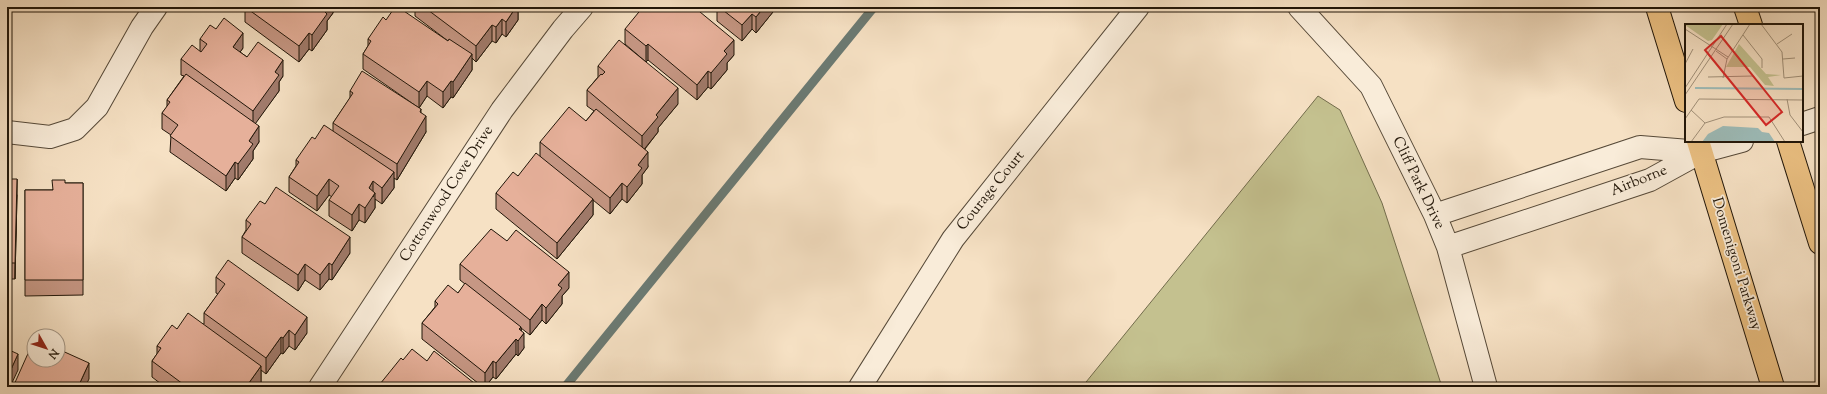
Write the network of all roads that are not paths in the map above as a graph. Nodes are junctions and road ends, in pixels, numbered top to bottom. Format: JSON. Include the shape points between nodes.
{"nodes":[{"id":1,"x":156,"y":7,"type":"edge"},
{"id":2,"x":582,"y":7,"type":"edge"},
{"id":3,"x":1138,"y":7,"type":"edge"},
{"id":4,"x":1299,"y":7,"type":"edge"},
{"id":5,"x":1657,"y":7,"type":"edge"},
{"id":6,"x":1745,"y":7,"type":"edge"},
{"id":7,"x":1751,"y":24,"type":"edge"},
{"id":8,"x":1685,"y":98,"type":"edge"},
{"id":9,"x":1820,"y":118,"type":"edge"},
{"id":10,"x":1803,"y":124,"type":"edge"},
{"id":11,"x":7,"y":132,"type":"edge"},
{"id":12,"x":1734,"y":142,"type":"edge"},
{"id":13,"x":1788,"y":142,"type":"edge"},
{"id":14,"x":1700,"y":146,"type":"edge"},
{"id":15,"x":1435,"y":215,"type":"junction"},
{"id":16,"x":1820,"y":244,"type":"edge"},
{"id":17,"x":1448,"y":247,"type":"junction"},
{"id":18,"x":320,"y":387,"type":"edge"},
{"id":19,"x":860,"y":387,"type":"edge"},
{"id":20,"x":1486,"y":387,"type":"edge"},
{"id":21,"x":1773,"y":387,"type":"edge"}],
"edges":[{"from":1,"to":11,"type":"street","via":[[97,107],[76,129],[50,136]]},
{"from":2,"to":18,"type":"street","name":"Cottonwood Cove Drive","via":[[502,110]]},
{"from":3,"to":19,"type":"street","name":"Courage Court","via":[[953,239]]},
{"from":4,"to":15,"type":"street","name":"Cliff Park Drive","via":[[1371,86]]},
{"from":5,"to":8,"type":"main road"},
{"from":6,"to":7,"type":"main road"},
{"from":9,"to":10,"type":"street"},
{"from":12,"to":14,"type":"street"},
{"from":13,"to":16,"type":"main road"},
{"from":14,"to":15,"type":"street","name":"Airborne","via":[[1640,147]]},
{"from":14,"to":17,"type":"street","name":"Airborne","via":[[1650,180]]},
{"from":14,"to":21,"type":"main road","name":"Domenigoni Parkway"},
{"from":15,"to":17,"type":"street","name":"Cliff Park Drive"},
{"from":17,"to":20,"type":"street","name":"Cliff Park Drive"}]}
